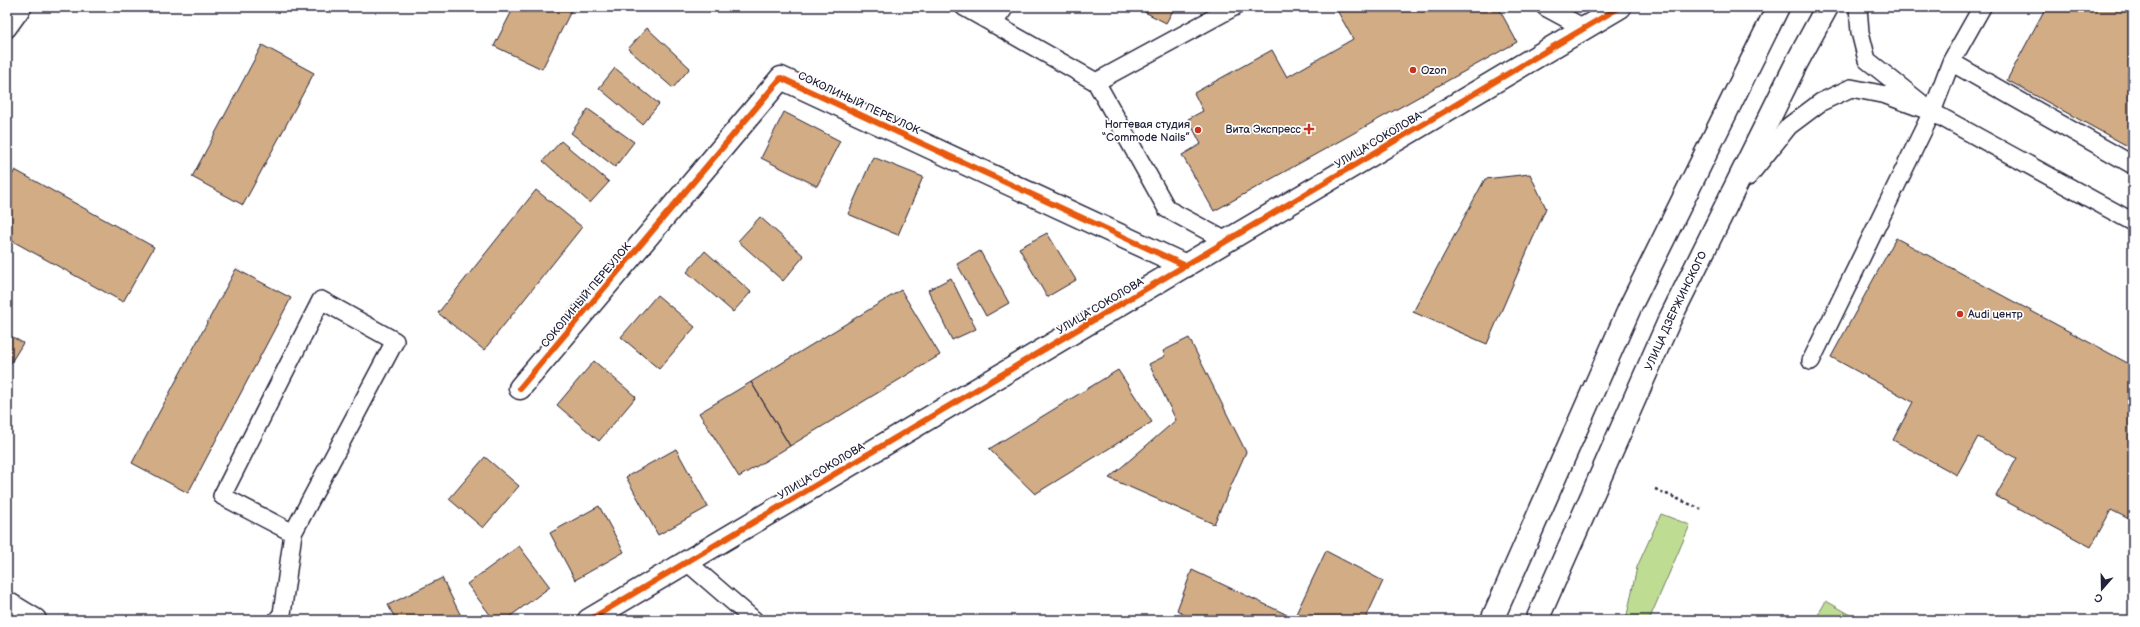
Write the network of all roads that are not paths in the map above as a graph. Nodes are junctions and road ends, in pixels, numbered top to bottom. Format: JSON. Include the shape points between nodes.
{"nodes":[{"id":1,"x":23,"y":7,"type":"edge"},
{"id":2,"x":964,"y":7,"type":"edge"},
{"id":3,"x":1005,"y":7,"type":"edge"},
{"id":4,"x":1234,"y":7,"type":"edge"},
{"id":5,"x":1545,"y":7,"type":"edge"},
{"id":6,"x":1620,"y":7,"type":"edge"},
{"id":7,"x":1778,"y":7,"type":"edge"},
{"id":8,"x":1826,"y":7,"type":"edge"},
{"id":9,"x":1858,"y":7,"type":"edge"},
{"id":10,"x":1982,"y":7,"type":"edge"},
{"id":11,"x":993,"y":24,"type":"junction"},
{"id":12,"x":1584,"y":28,"type":"junction"},
{"id":13,"x":7,"y":29,"type":"edge"},
{"id":14,"x":1951,"y":62,"type":"junction"},
{"id":15,"x":1096,"y":82,"type":"junction"},
{"id":16,"x":1932,"y":112,"type":"junction"},
{"id":17,"x":2133,"y":165,"type":"edge"},
{"id":18,"x":1720,"y":217,"type":"junction"},
{"id":19,"x":2133,"y":222,"type":"edge"},
{"id":20,"x":1228,"y":242,"type":"junction"},
{"id":21,"x":1186,"y":266,"type":"junction"},
{"id":22,"x":1811,"y":361,"type":"dead end"},
{"id":23,"x":520,"y":388,"type":"dead end"},
{"id":24,"x":293,"y":533,"type":"junction"},
{"id":25,"x":687,"y":562,"type":"junction"},
{"id":26,"x":7,"y":603,"type":"edge"},
{"id":27,"x":35,"y":620,"type":"edge"},
{"id":28,"x":277,"y":620,"type":"edge"},
{"id":29,"x":589,"y":620,"type":"edge"},
{"id":30,"x":754,"y":620,"type":"edge"},
{"id":31,"x":1492,"y":620,"type":"edge"},
{"id":32,"x":1537,"y":620,"type":"edge"}],
"edges":[{"from":1,"to":13,"type":"lane"},
{"from":2,"to":11,"type":"lane"},
{"from":3,"to":11,"type":"lane"},
{"from":4,"to":15,"type":"lane"},
{"from":5,"to":12,"type":"lane"},
{"from":6,"to":12,"type":"street","name":"УЛИЦА СОКОЛОВА"},
{"from":7,"to":31,"type":"street","via":[[1631,304]]},
{"from":8,"to":18,"type":"street","name":"УЛИЦА ДЗЕРЖИНСКОГО"},
{"from":9,"to":16,"type":"lane","via":[[1860,32],[1867,60]]},
{"from":10,"to":14,"type":"lane"},
{"from":11,"to":15,"type":"lane"},
{"from":12,"to":20,"type":"street","name":"УЛИЦА СОКОЛОВА"},
{"from":14,"to":16,"type":"lane"},
{"from":14,"to":17,"type":"lane"},
{"from":15,"to":20,"type":"lane","via":[[1167,209]]},
{"from":16,"to":18,"type":"lane","via":[[1886,95],[1851,88],[1821,102],[1789,126],[1762,158]]},
{"from":16,"to":19,"type":"lane"},
{"from":16,"to":22,"type":"lane"},
{"from":18,"to":32,"type":"street","name":"УЛИЦА ДЗЕРЖИНСКОГО","via":[[1669,321]]},
{"from":20,"to":21,"type":"street","name":"УЛИЦА СОКОЛОВА"},
{"from":21,"to":23,"type":"street","name":"СОКОЛИНЫЙ ПЕРЕУЛОК","via":[[781,78]]},
{"from":21,"to":25,"type":"street","name":"УЛИЦА СОКОЛОВА"},
{"from":24,"to":24,"type":"lane","via":[[222,496],[321,300],[395,341]]},
{"from":24,"to":28,"type":"lane","via":[[282,614]]},
{"from":25,"to":29,"type":"street","name":"УЛИЦА СОКОЛОВА"},
{"from":25,"to":30,"type":"lane"},
{"from":26,"to":27,"type":"street"}]}
